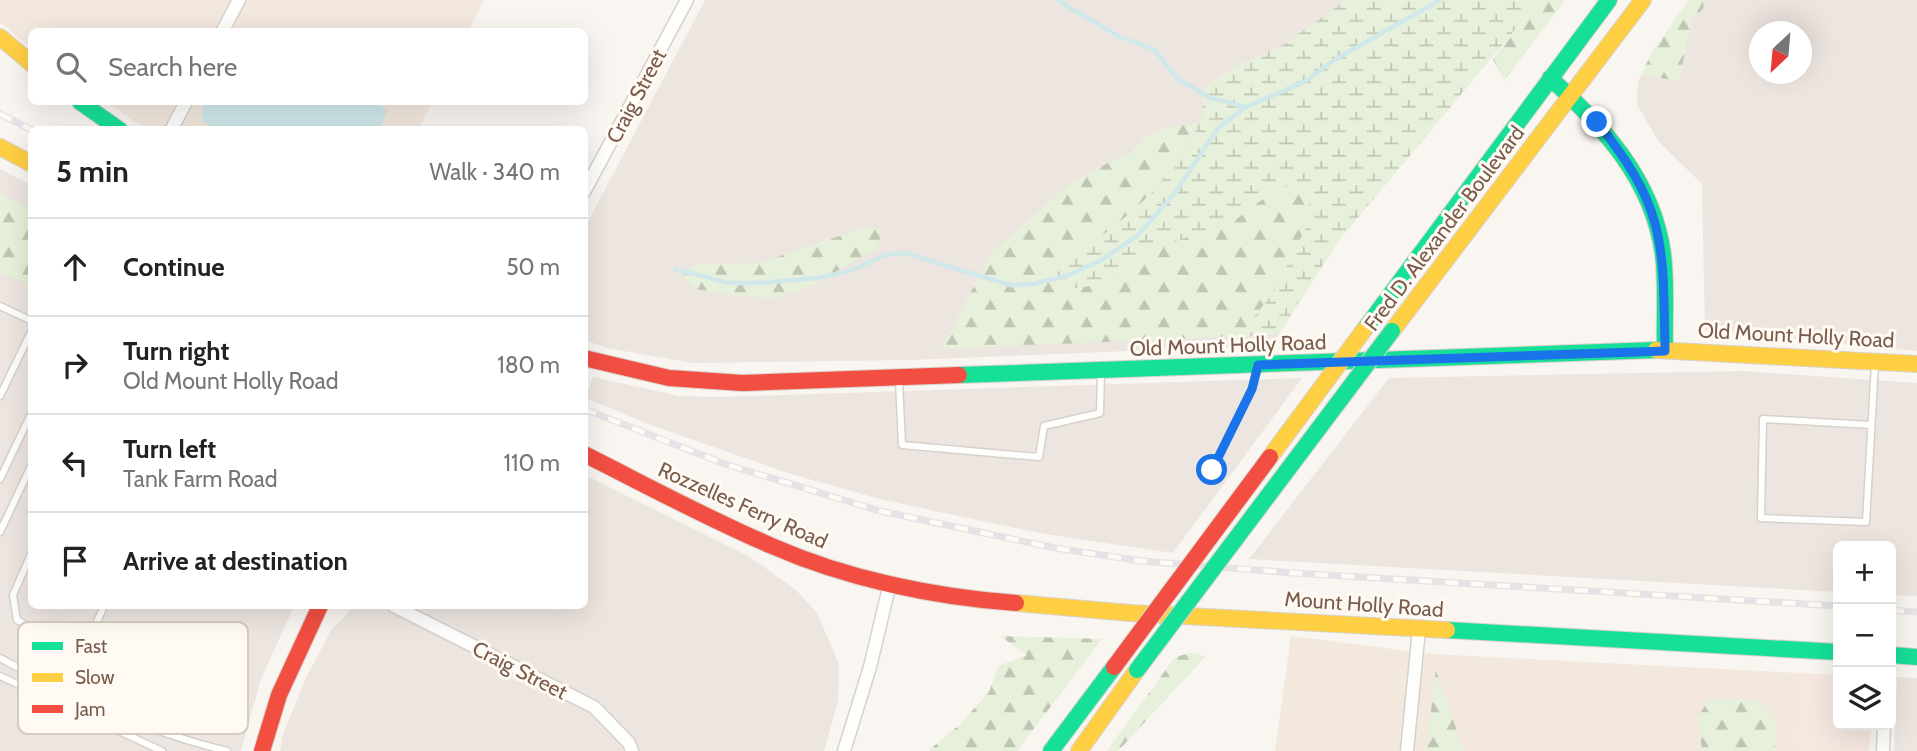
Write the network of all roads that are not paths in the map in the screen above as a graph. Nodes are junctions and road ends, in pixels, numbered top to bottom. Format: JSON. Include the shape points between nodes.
{"nodes":[{"id":1,"x":239,"y":0,"type":"edge"},
{"id":2,"x":688,"y":0,"type":"edge"},
{"id":3,"x":1609,"y":0,"type":"edge"},
{"id":4,"x":1643,"y":0,"type":"edge"},
{"id":5,"x":224,"y":28,"type":"edge"},
{"id":6,"x":0,"y":37,"type":"edge"},
{"id":7,"x":28,"y":61,"type":"edge"},
{"id":8,"x":1550,"y":78,"type":"junction"},
{"id":9,"x":1571,"y":96,"type":"junction"},
{"id":10,"x":84,"y":105,"type":"edge"},
{"id":11,"x":184,"y":105,"type":"edge"},
{"id":12,"x":115,"y":126,"type":"edge"},
{"id":13,"x":173,"y":126,"type":"edge"},
{"id":14,"x":0,"y":147,"type":"edge"},
{"id":15,"x":28,"y":162,"type":"edge"},
{"id":16,"x":588,"y":185,"type":"edge"},
{"id":17,"x":0,"y":306,"type":"edge"},
{"id":18,"x":28,"y":319,"type":"edge"},
{"id":19,"x":28,"y":338,"type":"edge"},
{"id":20,"x":1665,"y":351,"type":"junction"},
{"id":21,"x":588,"y":359,"type":"edge"},
{"id":22,"x":1875,"y":360,"type":"junction"},
{"id":23,"x":1917,"y":364,"type":"edge"},
{"id":24,"x":1258,"y":365,"type":"junction"},
{"id":25,"x":1101,"y":369,"type":"junction"},
{"id":26,"x":899,"y":378,"type":"junction"},
{"id":27,"x":0,"y":396,"type":"edge"},
{"id":28,"x":28,"y":420,"type":"edge"},
{"id":29,"x":1871,"y":425,"type":"junction"},
{"id":30,"x":588,"y":456,"type":"edge"},
{"id":31,"x":1212,"y":470,"type":"dead end"},
{"id":32,"x":28,"y":472,"type":"edge"},
{"id":33,"x":0,"y":480,"type":"edge"},
{"id":34,"x":0,"y":532,"type":"edge"},
{"id":35,"x":28,"y":561,"type":"edge"},
{"id":36,"x":890,"y":583,"type":"junction"},
{"id":37,"x":318,"y":609,"type":"edge"},
{"id":38,"x":400,"y":609,"type":"edge"},
{"id":39,"x":21,"y":622,"type":"edge"},
{"id":40,"x":1419,"y":629,"type":"junction"},
{"id":41,"x":1833,"y":652,"type":"edge"},
{"id":42,"x":1896,"y":656,"type":"edge"},
{"id":43,"x":1917,"y":657,"type":"edge"},
{"id":44,"x":0,"y":658,"type":"edge"},
{"id":45,"x":18,"y":667,"type":"edge"},
{"id":46,"x":0,"y":676,"type":"edge"},
{"id":47,"x":18,"y":684,"type":"edge"},
{"id":48,"x":1884,"y":730,"type":"edge"},
{"id":49,"x":125,"y":734,"type":"edge"},
{"id":50,"x":166,"y":734,"type":"edge"},
{"id":51,"x":162,"y":751,"type":"edge"},
{"id":52,"x":227,"y":751,"type":"edge"},
{"id":53,"x":262,"y":751,"type":"edge"},
{"id":54,"x":632,"y":751,"type":"edge"},
{"id":55,"x":844,"y":751,"type":"edge"},
{"id":56,"x":1051,"y":751,"type":"edge"},
{"id":57,"x":1079,"y":751,"type":"edge"},
{"id":58,"x":1407,"y":751,"type":"edge"},
{"id":59,"x":1883,"y":751,"type":"edge"}],
"edges":[{"from":1,"to":5,"type":"street"},
{"from":2,"to":16,"type":"street","name":"Craig Street"},
{"from":3,"to":8,"type":"street","name":"Fred D. Alexander Boulevard"},
{"from":4,"to":9,"type":"street","name":"Fred D. Alexander Boulevard"},
{"from":6,"to":7,"type":"street"},
{"from":8,"to":9,"type":"street"},
{"from":8,"to":56,"type":"street","name":"Fred D. Alexander Boulevard","bridge":true},
{"from":9,"to":20,"type":"street","via":[[1618,148],[1655,216],[1663,255]]},
{"from":9,"to":57,"type":"street","name":"Fred D. Alexander Boulevard","bridge":true},
{"from":10,"to":12,"type":"street"},
{"from":11,"to":13,"type":"street"},
{"from":14,"to":15,"type":"street"},
{"from":17,"to":18,"type":"lane"},
{"from":19,"to":27,"type":"lane"},
{"from":20,"to":22,"type":"street","name":"Old Mount Holly Road"},
{"from":20,"to":24,"type":"street","name":"Old Mount Holly Road"},
{"from":21,"to":26,"type":"street","name":"Old Mount Holly Road","via":[[669,379],[714,382]]},
{"from":22,"to":23,"type":"street","name":"Old Mount Holly Road"},
{"from":22,"to":29,"type":"lane"},
{"from":24,"to":25,"type":"street","name":"Old Mount Holly Road"},
{"from":24,"to":31,"type":"lane","via":[[1252,389]]},
{"from":25,"to":26,"type":"street","name":"Old Mount Holly Road"},
{"from":25,"to":26,"type":"lane","via":[[1100,413],[1044,426],[1039,457],[902,445]]},
{"from":28,"to":33,"type":"lane"},
{"from":29,"to":29,"type":"lane","via":[[1763,419],[1761,518],[1866,522]]},
{"from":30,"to":36,"type":"street","name":"Rozzelles Ferry Road","via":[[773,547]]},
{"from":32,"to":34,"type":"lane"},
{"from":35,"to":39,"type":"lane","via":[[13,595]]},
{"from":36,"to":40,"type":"street","name":"Mount Holly Road","via":[[1024,606]]},
{"from":36,"to":55,"type":"street"},
{"from":37,"to":53,"type":"street","via":[[289,668]]},
{"from":38,"to":54,"type":"street","name":"Craig Street","via":[[594,708]]},
{"from":40,"to":41,"type":"street","name":"Mount Holly Road"},
{"from":40,"to":58,"type":"street"},
{"from":42,"to":43,"type":"street"},
{"from":44,"to":45,"type":"lane"},
{"from":46,"to":47,"type":"lane"},
{"from":48,"to":59,"type":"street"},
{"from":49,"to":51,"type":"lane"},
{"from":50,"to":52,"type":"lane"}]}
